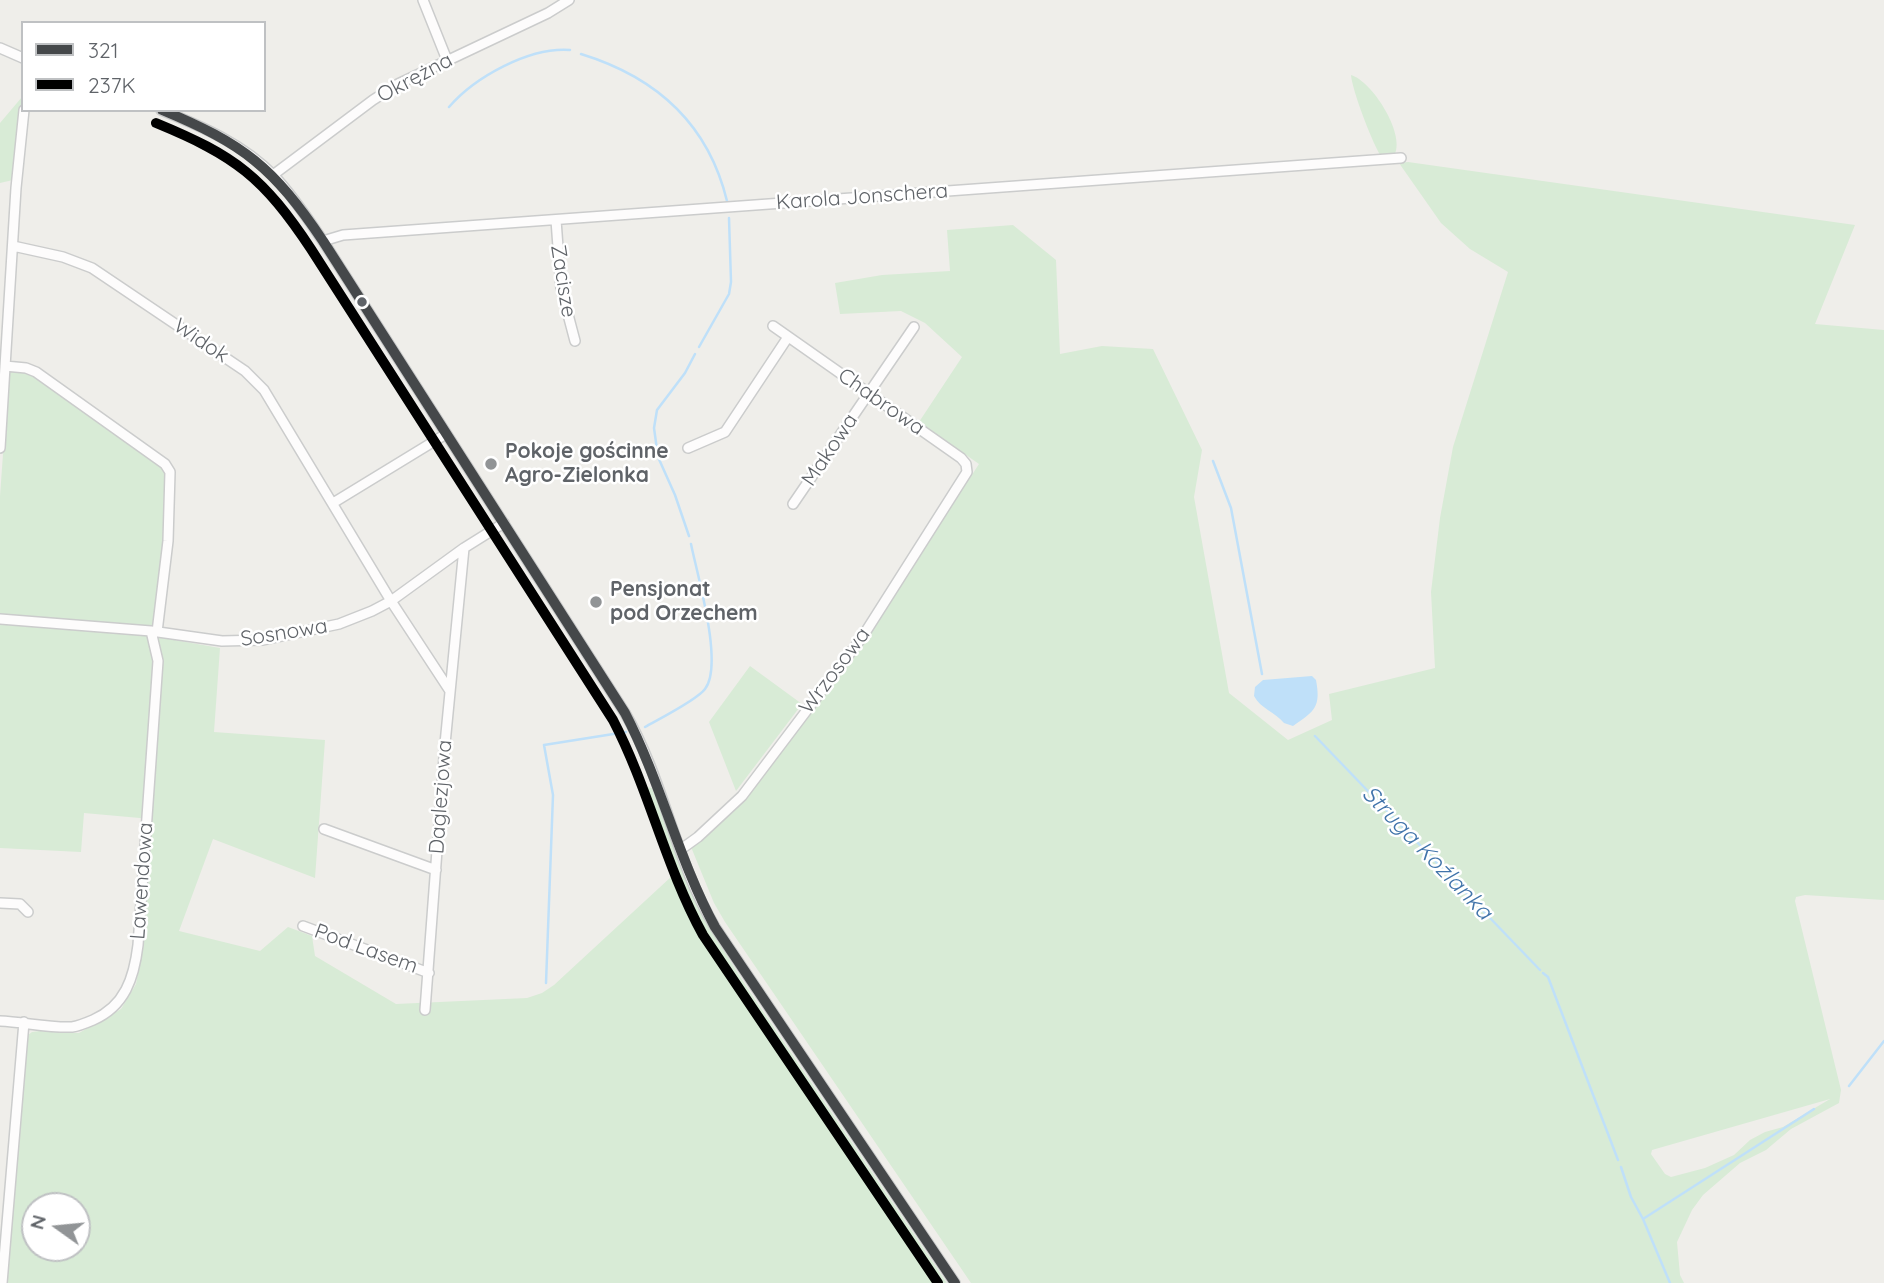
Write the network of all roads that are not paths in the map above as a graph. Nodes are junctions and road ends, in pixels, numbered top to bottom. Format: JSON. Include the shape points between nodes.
{"nodes":[{"id":1,"x":423,"y":0,"type":"edge"},
{"id":2,"x":569,"y":0,"type":"edge"},
{"id":3,"x":0,"y":48,"type":"edge"},
{"id":4,"x":21,"y":57,"type":"edge"},
{"id":5,"x":447,"y":60,"type":"junction"},
{"id":6,"x":24,"y":112,"type":"edge"},
{"id":7,"x":166,"y":112,"type":"edge"},
{"id":8,"x":1401,"y":158,"type":"dead end"},
{"id":9,"x":273,"y":175,"type":"junction"},
{"id":10,"x":556,"y":220,"type":"junction"},
{"id":11,"x":323,"y":241,"type":"junction"},
{"id":12,"x":13,"y":246,"type":"junction"},
{"id":13,"x":774,"y":326,"type":"dead end"},
{"id":14,"x":914,"y":327,"type":"dead end"},
{"id":15,"x":788,"y":337,"type":"junction"},
{"id":16,"x":575,"y":341,"type":"dead end"},
{"id":17,"x":5,"y":366,"type":"junction"},
{"id":18,"x":869,"y":393,"type":"junction"},
{"id":19,"x":446,"y":434,"type":"junction"},
{"id":20,"x":0,"y":448,"type":"edge"},
{"id":21,"x":688,"y":448,"type":"dead end"},
{"id":22,"x":967,"y":472,"type":"joint"},
{"id":23,"x":334,"y":503,"type":"junction"},
{"id":24,"x":793,"y":504,"type":"dead end"},
{"id":25,"x":504,"y":523,"type":"junction"},
{"id":26,"x":464,"y":548,"type":"junction"},
{"id":27,"x":391,"y":601,"type":"junction"},
{"id":28,"x":0,"y":620,"type":"edge"},
{"id":29,"x":154,"y":632,"type":"junction"},
{"id":30,"x":450,"y":691,"type":"junction"},
{"id":31,"x":324,"y":829,"type":"dead end"},
{"id":32,"x":680,"y":850,"type":"junction"},
{"id":33,"x":436,"y":870,"type":"junction"},
{"id":34,"x":0,"y":903,"type":"edge"},
{"id":35,"x":28,"y":912,"type":"dead end"},
{"id":36,"x":303,"y":926,"type":"dead end"},
{"id":37,"x":429,"y":973,"type":"junction"},
{"id":38,"x":425,"y":1010,"type":"dead end"},
{"id":39,"x":0,"y":1021,"type":"edge"},
{"id":40,"x":24,"y":1022,"type":"junction"},
{"id":41,"x":2,"y":1283,"type":"edge"},
{"id":42,"x":955,"y":1283,"type":"edge"}],
"edges":[{"from":1,"to":5,"type":"street"},
{"from":2,"to":5,"type":"street","name":"Okrężna"},
{"from":3,"to":4,"type":"street"},
{"from":5,"to":9,"type":"street","name":"Okrężna","via":[[373,100]]},
{"from":6,"to":12,"type":"street"},
{"from":7,"to":9,"type":"street","via":[[236,146]]},
{"from":8,"to":10,"type":"street","name":"Karola Jonschera"},
{"from":9,"to":11,"type":"street"},
{"from":10,"to":11,"type":"street","name":"Karola Jonschera","via":[[342,235]]},
{"from":10,"to":16,"type":"street","name":"Zacisze","via":[[561,288]]},
{"from":11,"to":19,"type":"street"},
{"from":12,"to":17,"type":"street"},
{"from":12,"to":23,"type":"street","name":"Widok","via":[[92,268],[245,372],[264,390]]},
{"from":13,"to":15,"type":"street","name":"Chabrowa"},
{"from":14,"to":18,"type":"street","name":"Makowa"},
{"from":15,"to":18,"type":"street","name":"Chabrowa"},
{"from":15,"to":21,"type":"street","via":[[725,432]]},
{"from":17,"to":20,"type":"street"},
{"from":17,"to":29,"type":"street","name":"Lawendowa","via":[[36,372],[170,472],[168,541]]},
{"from":18,"to":22,"type":"street","name":"Chabrowa","via":[[964,461]]},
{"from":18,"to":24,"type":"street","name":"Makowa"},
{"from":19,"to":23,"type":"street"},
{"from":19,"to":25,"type":"street"},
{"from":22,"to":32,"type":"street","name":"Wrzosowa","via":[[863,636],[742,796]]},
{"from":23,"to":27,"type":"street","name":"Widok"},
{"from":25,"to":26,"type":"street","name":"Sosnowa"},
{"from":25,"to":32,"type":"street","via":[[629,719]]},
{"from":26,"to":27,"type":"street","name":"Sosnowa"},
{"from":26,"to":30,"type":"street","name":"Daglezjowa"},
{"from":27,"to":29,"type":"street","name":"Sosnowa","via":[[339,624],[263,640],[222,641]]},
{"from":27,"to":30,"type":"street"},
{"from":28,"to":29,"type":"street","name":"Sosnowa"},
{"from":29,"to":40,"type":"street","name":"Lawendowa","via":[[158,661],[135,968],[118,1004],[97,1018],[72,1027]]},
{"from":30,"to":33,"type":"street","name":"Daglezjowa"},
{"from":31,"to":33,"type":"street"},
{"from":32,"to":42,"type":"street","via":[[715,928]]},
{"from":33,"to":37,"type":"street","name":"Daglezjowa"},
{"from":34,"to":35,"type":"street","via":[[20,904]]},
{"from":36,"to":37,"type":"street","name":"Pod Lasem"},
{"from":37,"to":38,"type":"street","name":"Daglezjowa"},
{"from":39,"to":40,"type":"street","name":"Lawendowa"},
{"from":40,"to":41,"type":"street"}]}
